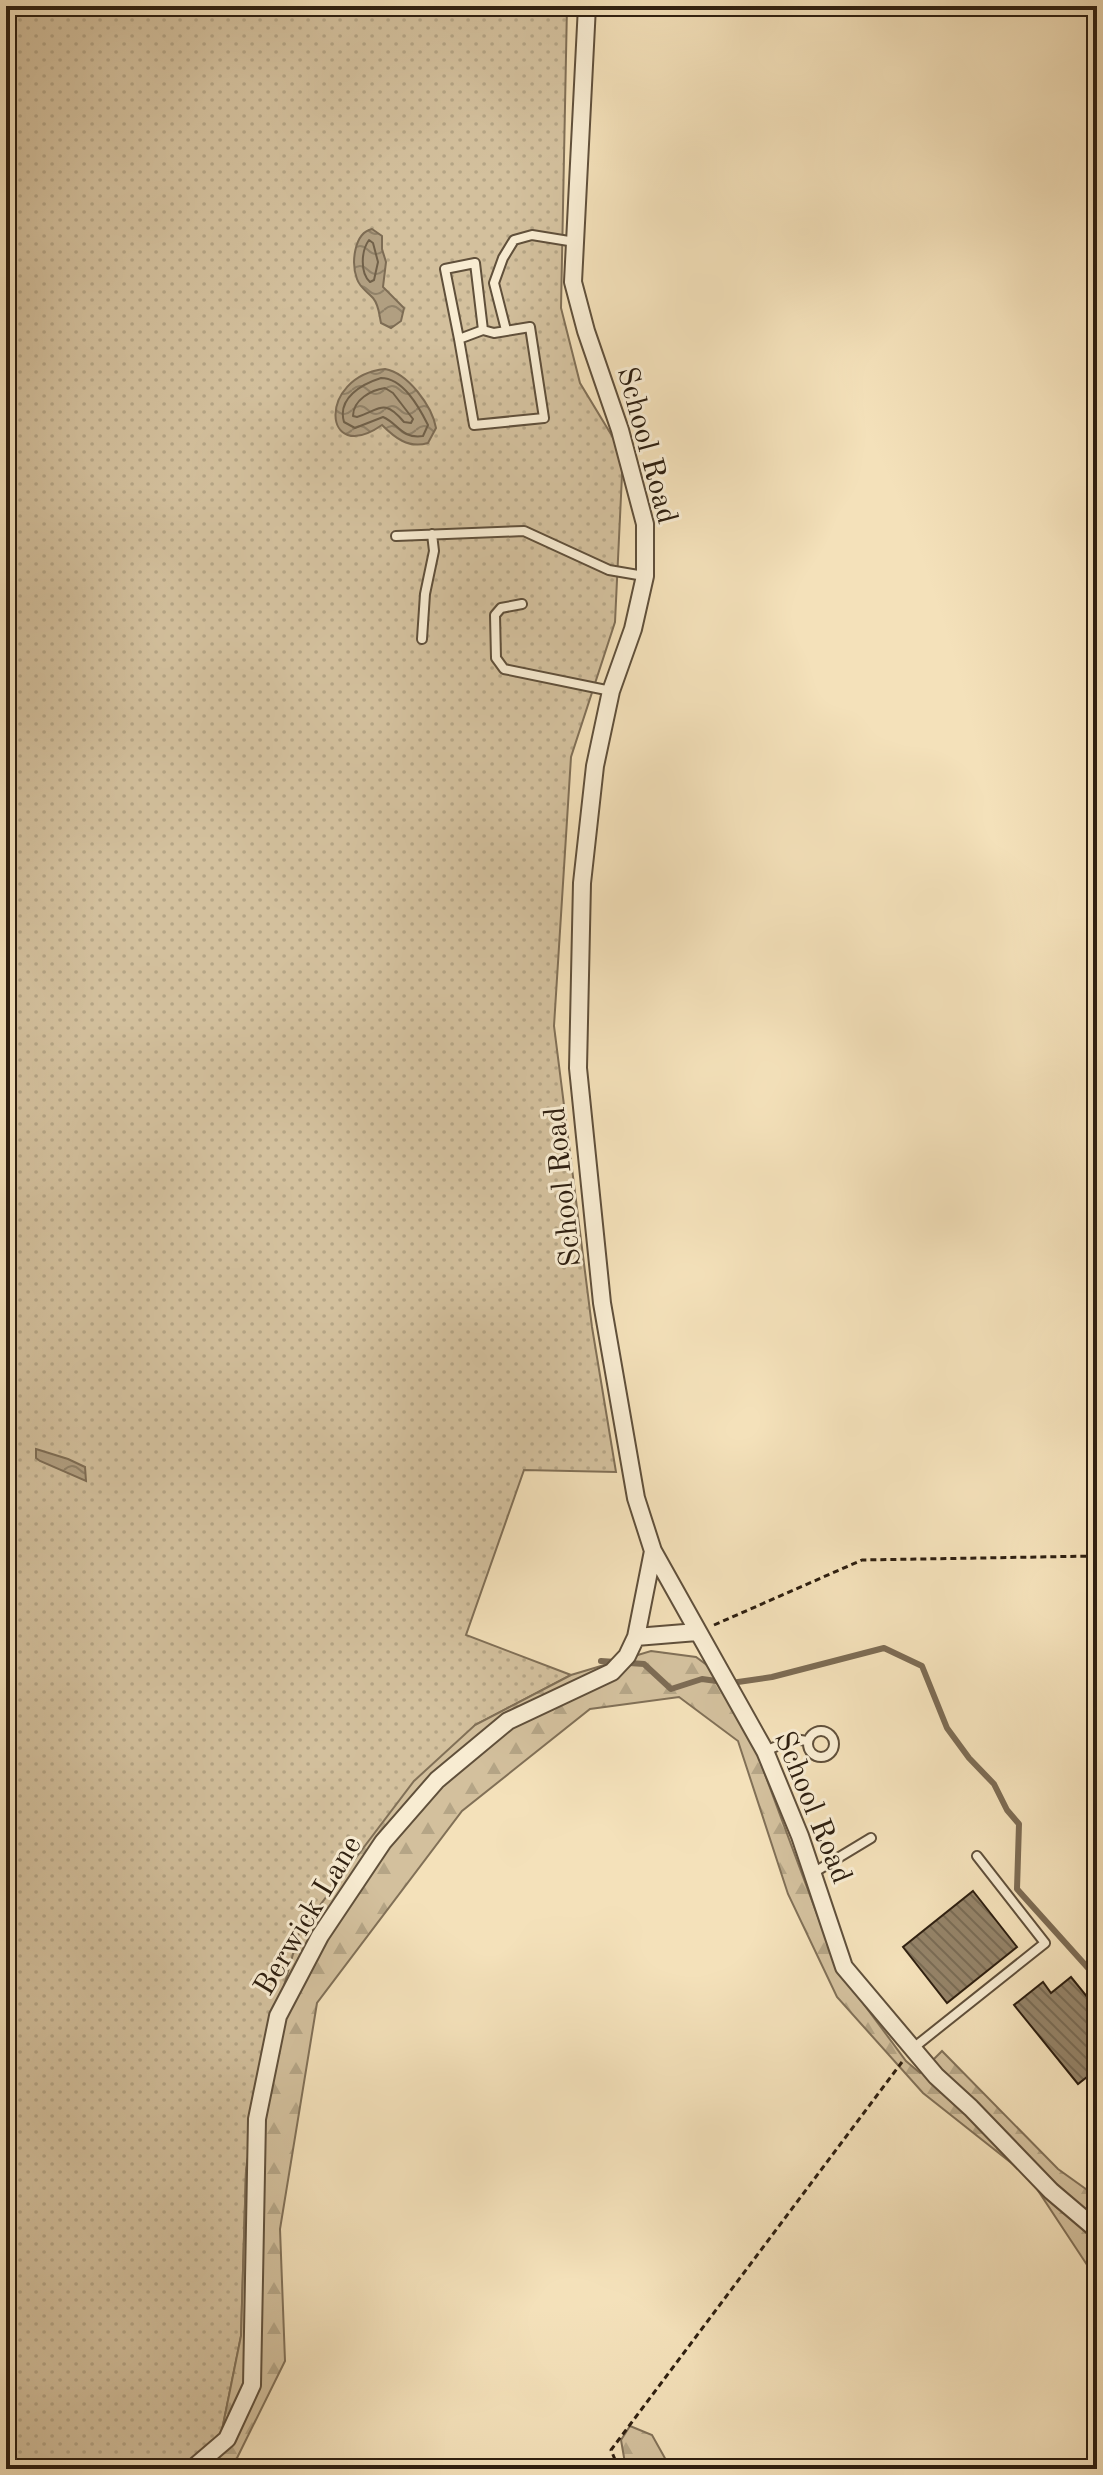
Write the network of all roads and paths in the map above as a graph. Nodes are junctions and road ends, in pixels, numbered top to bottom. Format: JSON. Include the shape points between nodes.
{"nodes":[{"id":1,"x":587,"y":6,"type":"edge"},
{"id":2,"x":575,"y":242,"type":"junction"},
{"id":3,"x":483,"y":330,"type":"junction"},
{"id":4,"x":506,"y":330,"type":"junction"},
{"id":5,"x":459,"y":339,"type":"junction"},
{"id":6,"x":432,"y":534,"type":"junction"},
{"id":7,"x":396,"y":536,"type":"dead end"},
{"id":8,"x":645,"y":576,"type":"junction"},
{"id":9,"x":522,"y":604,"type":"dead end"},
{"id":10,"x":422,"y":639,"type":"dead end"},
{"id":11,"x":611,"y":691,"type":"junction"},
{"id":12,"x":653,"y":1551,"type":"junction"},
{"id":13,"x":1097,"y":1556,"type":"edge"},
{"id":14,"x":697,"y":1632,"type":"junction"},
{"id":15,"x":636,"y":1637,"type":"junction"},
{"id":16,"x":807,"y":1741,"type":"dead end"},
{"id":17,"x":765,"y":1751,"type":"junction"},
{"id":18,"x":871,"y":1838,"type":"dead end"},
{"id":19,"x":977,"y":1856,"type":"dead end"},
{"id":20,"x":813,"y":1873,"type":"junction"},
{"id":21,"x":911,"y":2049,"type":"junction"},
{"id":22,"x":1097,"y":2230,"type":"edge"},
{"id":23,"x":192,"y":2469,"type":"edge"},
{"id":24,"x":619,"y":2469,"type":"edge"}],
"edges":[{"from":1,"to":2,"type":"street","name":"School Road"},
{"from":2,"to":4,"type":"lane","via":[[532,235],[514,240],[494,283]]},
{"from":2,"to":8,"type":"street","name":"School Road","via":[[573,282],[645,524]]},
{"from":3,"to":4,"type":"lane"},
{"from":3,"to":5,"type":"lane"},
{"from":3,"to":5,"type":"lane","via":[[475,263],[445,269]]},
{"from":4,"to":5,"type":"lane","via":[[530,327],[544,418],[474,425]]},
{"from":6,"to":7,"type":"lane"},
{"from":6,"to":8,"type":"lane","via":[[524,531],[609,570]]},
{"from":6,"to":10,"type":"lane"},
{"from":8,"to":11,"type":"street","name":"School Road"},
{"from":9,"to":11,"type":"lane","via":[[501,608],[495,615],[496,658],[504,669]]},
{"from":11,"to":12,"type":"street","name":"School Road","via":[[595,766],[582,883],[578,1068],[602,1303],[636,1498]]},
{"from":12,"to":14,"type":"street","name":"School Road"},
{"from":12,"to":15,"type":"street","name":"Berwick Lane"},
{"from":13,"to":14,"type":"path","via":[[862,1560]]},
{"from":14,"to":15,"type":"street"},
{"from":14,"to":17,"type":"street","name":"School Road"},
{"from":15,"to":23,"type":"street","name":"Berwick Lane","via":[[612,1672],[508,1721],[437,1780],[383,1842],[320,1936],[278,2016],[257,2119],[252,2385],[227,2439]]},
{"from":16,"to":17,"type":"lane","via":[[794,1739]]},
{"from":17,"to":20,"type":"street","name":"School Road"},
{"from":18,"to":20,"type":"lane"},
{"from":19,"to":21,"type":"lane","via":[[1045,1943]]},
{"from":20,"to":21,"type":"street","name":"School Road","via":[[844,1967]]},
{"from":21,"to":22,"type":"street","name":"School Road","via":[[1051,2191]]},
{"from":21,"to":24,"type":"path","via":[[611,2450]]}]}
